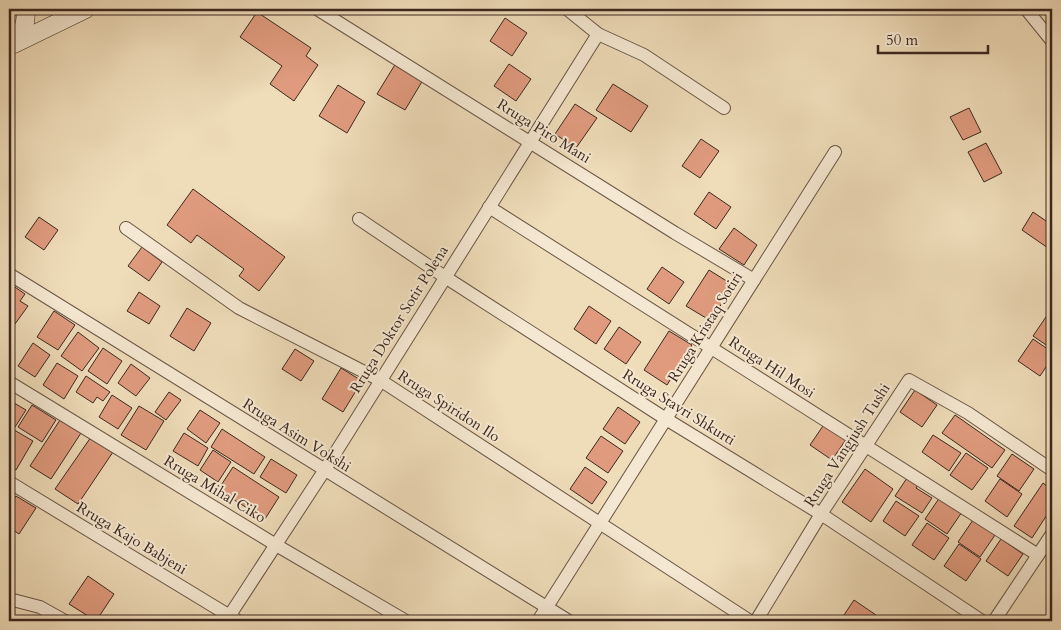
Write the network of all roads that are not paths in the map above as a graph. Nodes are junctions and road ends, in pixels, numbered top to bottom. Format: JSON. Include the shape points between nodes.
{"nodes":[{"id":1,"x":25,"y":9,"type":"edge"},
{"id":2,"x":86,"y":9,"type":"edge"},
{"id":3,"x":317,"y":9,"type":"edge"},
{"id":4,"x":567,"y":9,"type":"edge"},
{"id":5,"x":1026,"y":9,"type":"edge"},
{"id":6,"x":598,"y":34,"type":"junction"},
{"id":7,"x":1052,"y":41,"type":"edge"},
{"id":8,"x":11,"y":45,"type":"edge"},
{"id":9,"x":724,"y":108,"type":"dead end"},
{"id":10,"x":530,"y":142,"type":"junction"},
{"id":11,"x":835,"y":152,"type":"dead end"},
{"id":12,"x":489,"y":207,"type":"junction"},
{"id":13,"x":359,"y":219,"type":"dead end"},
{"id":14,"x":126,"y":228,"type":"dead end"},
{"id":15,"x":9,"y":274,"type":"edge"},
{"id":16,"x":445,"y":277,"type":"junction"},
{"id":17,"x":754,"y":280,"type":"junction"},
{"id":18,"x":711,"y":347,"type":"junction"},
{"id":19,"x":380,"y":380,"type":"junction"},
{"id":20,"x":9,"y":382,"type":"edge"},
{"id":21,"x":666,"y":419,"type":"junction"},
{"id":22,"x":866,"y":445,"type":"junction"},
{"id":23,"x":1052,"y":470,"type":"edge"},
{"id":24,"x":324,"y":471,"type":"junction"},
{"id":25,"x":9,"y":482,"type":"edge"},
{"id":26,"x":821,"y":514,"type":"junction"},
{"id":27,"x":600,"y":523,"type":"junction"},
{"id":28,"x":1052,"y":534,"type":"edge"},
{"id":29,"x":276,"y":545,"type":"junction"},
{"id":30,"x":1038,"y":555,"type":"junction"},
{"id":31,"x":9,"y":599,"type":"edge"},
{"id":32,"x":547,"y":607,"type":"junction"},
{"id":33,"x":231,"y":619,"type":"edge"},
{"id":34,"x":65,"y":621,"type":"edge"},
{"id":35,"x":406,"y":621,"type":"edge"},
{"id":36,"x":538,"y":621,"type":"edge"},
{"id":37,"x":569,"y":621,"type":"edge"},
{"id":38,"x":750,"y":621,"type":"edge"},
{"id":39,"x":756,"y":621,"type":"edge"},
{"id":40,"x":982,"y":621,"type":"edge"},
{"id":41,"x":994,"y":621,"type":"edge"}],
"edges":[{"from":1,"to":8,"type":"street","via":[[23,31]]},
{"from":2,"to":8,"type":"street"},
{"from":3,"to":10,"type":"street","name":"Rruga Piro Mani"},
{"from":4,"to":6,"type":"street"},
{"from":5,"to":7,"type":"street"},
{"from":6,"to":9,"type":"street","via":[[644,55]]},
{"from":6,"to":10,"type":"street","name":"Rruga Doktor Sotir Polena"},
{"from":10,"to":12,"type":"street","name":"Rruga Doktor Sotir Polena"},
{"from":10,"to":17,"type":"street","name":"Rruga Piro Mani"},
{"from":11,"to":17,"type":"street","name":"Rruga Kristaq Sotiri"},
{"from":12,"to":16,"type":"street","name":"Rruga Doktor Sotir Polena"},
{"from":12,"to":18,"type":"street","name":"Rruga Hil Mosi"},
{"from":13,"to":16,"type":"street","name":"Rruga Stavri Shkurti"},
{"from":14,"to":19,"type":"street","name":"Rruga Spiridon Ilo","via":[[239,308]]},
{"from":15,"to":24,"type":"street","name":"Rruga Asim Vokshi"},
{"from":16,"to":19,"type":"street","name":"Rruga Doktor Sotir Polena"},
{"from":16,"to":21,"type":"street","name":"Rruga Stavri Shkurti"},
{"from":17,"to":18,"type":"street","name":"Rruga Kristaq Sotiri"},
{"from":18,"to":21,"type":"street","name":"Rruga Kristaq Sotiri"},
{"from":18,"to":22,"type":"street","name":"Rruga Hil Mosi"},
{"from":19,"to":24,"type":"street","name":"Rruga Doktor Sotir Polena"},
{"from":19,"to":27,"type":"street","name":"Rruga Spiridon Ilo"},
{"from":20,"to":29,"type":"street","name":"Rruga Mihal Ciko"},
{"from":21,"to":26,"type":"street","name":"Rruga Stavri Shkurti"},
{"from":21,"to":27,"type":"street","name":"Rruga Kristaq Sotiri"},
{"from":22,"to":23,"type":"street","name":"Rruga Vangjush Tushi","via":[[909,380],[968,413]]},
{"from":22,"to":26,"type":"street","name":"Rruga Vangjush Tushi"},
{"from":22,"to":30,"type":"street","name":"Rruga Hil Mosi"},
{"from":24,"to":29,"type":"street","name":"Rruga Doktor Sotir Polena"},
{"from":24,"to":32,"type":"street","name":"Rruga Asim Vokshi"},
{"from":25,"to":33,"type":"street","name":"Rruga Kajo Babjeni"},
{"from":26,"to":39,"type":"street","name":"Rruga Vangjush Tushi"},
{"from":26,"to":40,"type":"street","name":"Rruga Stavri Shkurti"},
{"from":27,"to":32,"type":"street","name":"Rruga Kristaq Sotiri"},
{"from":27,"to":38,"type":"street","name":"Rruga Spiridon Ilo"},
{"from":28,"to":30,"type":"street"},
{"from":29,"to":33,"type":"street","name":"Rruga Doktor Sotir Polena"},
{"from":29,"to":35,"type":"street","name":"Rruga Mihal Ciko"},
{"from":30,"to":41,"type":"street"},
{"from":31,"to":34,"type":"street","via":[[40,607]]},
{"from":32,"to":36,"type":"street","name":"Rruga Kristaq Sotiri"},
{"from":32,"to":37,"type":"street","name":"Rruga Asim Vokshi"}]}
